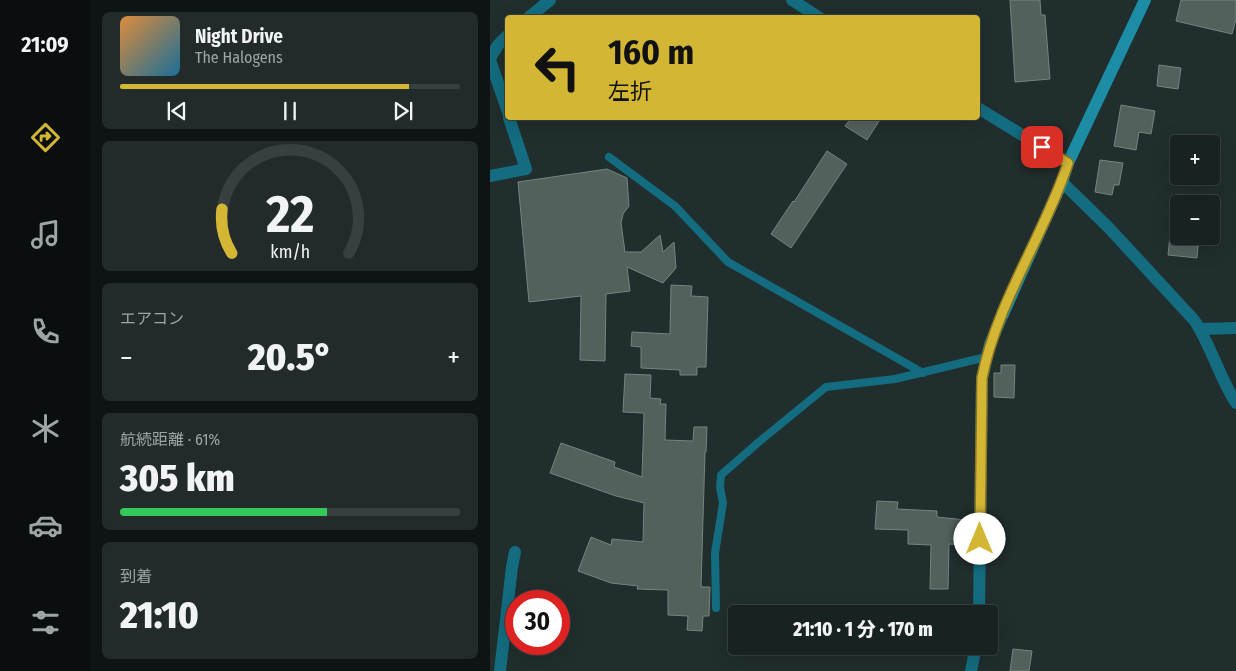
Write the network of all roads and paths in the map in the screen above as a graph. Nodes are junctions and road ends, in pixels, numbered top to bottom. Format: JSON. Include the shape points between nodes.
{"nodes":[{"id":1,"x":550,"y":0,"type":"edge"},
{"id":2,"x":792,"y":0,"type":"edge"},
{"id":3,"x":1144,"y":0,"type":"edge"},
{"id":4,"x":532,"y":15,"type":"edge"},
{"id":5,"x":815,"y":15,"type":"edge"},
{"id":6,"x":505,"y":38,"type":"edge"},
{"id":7,"x":490,"y":59,"type":"edge"},
{"id":8,"x":505,"y":103,"type":"edge"},
{"id":9,"x":980,"y":109,"type":"edge"},
{"id":10,"x":510,"y":120,"type":"edge"},
{"id":11,"x":609,"y":156,"type":"dead end"},
{"id":12,"x":1068,"y":163,"type":"junction"},
{"id":13,"x":490,"y":176,"type":"edge"},
{"id":14,"x":1062,"y":182,"type":"junction"},
{"id":15,"x":1236,"y":328,"type":"edge"},
{"id":16,"x":1200,"y":329,"type":"junction"},
{"id":17,"x":986,"y":357,"type":"junction"},
{"id":18,"x":923,"y":373,"type":"junction"},
{"id":19,"x":1236,"y":403,"type":"edge"},
{"id":20,"x":515,"y":552,"type":"dead end"},
{"id":21,"x":979,"y":605,"type":"edge"},
{"id":22,"x":716,"y":608,"type":"dead end"},
{"id":23,"x":974,"y":655,"type":"edge"},
{"id":24,"x":500,"y":671,"type":"edge"},
{"id":25,"x":971,"y":671,"type":"edge"}],
"edges":[{"from":1,"to":4,"type":"street"},
{"from":2,"to":5,"type":"street"},
{"from":3,"to":12,"type":"street"},
{"from":6,"to":7,"type":"street"},
{"from":7,"to":8,"type":"street"},
{"from":9,"to":12,"type":"street"},
{"from":10,"to":13,"type":"street","via":[[526,169]]},
{"from":11,"to":18,"type":"lane","via":[[675,206],[728,262]]},
{"from":12,"to":14,"type":"street"},
{"from":14,"to":16,"type":"street","via":[[1109,228]]},
{"from":14,"to":17,"type":"street"},
{"from":15,"to":16,"type":"street"},
{"from":16,"to":19,"type":"street"},
{"from":17,"to":18,"type":"lane"},
{"from":17,"to":21,"type":"street","via":[[982,378]]},
{"from":18,"to":22,"type":"lane","via":[[826,388],[721,475],[722,503],[715,554]]},
{"from":20,"to":24,"type":"street"},
{"from":23,"to":25,"type":"street"}]}
